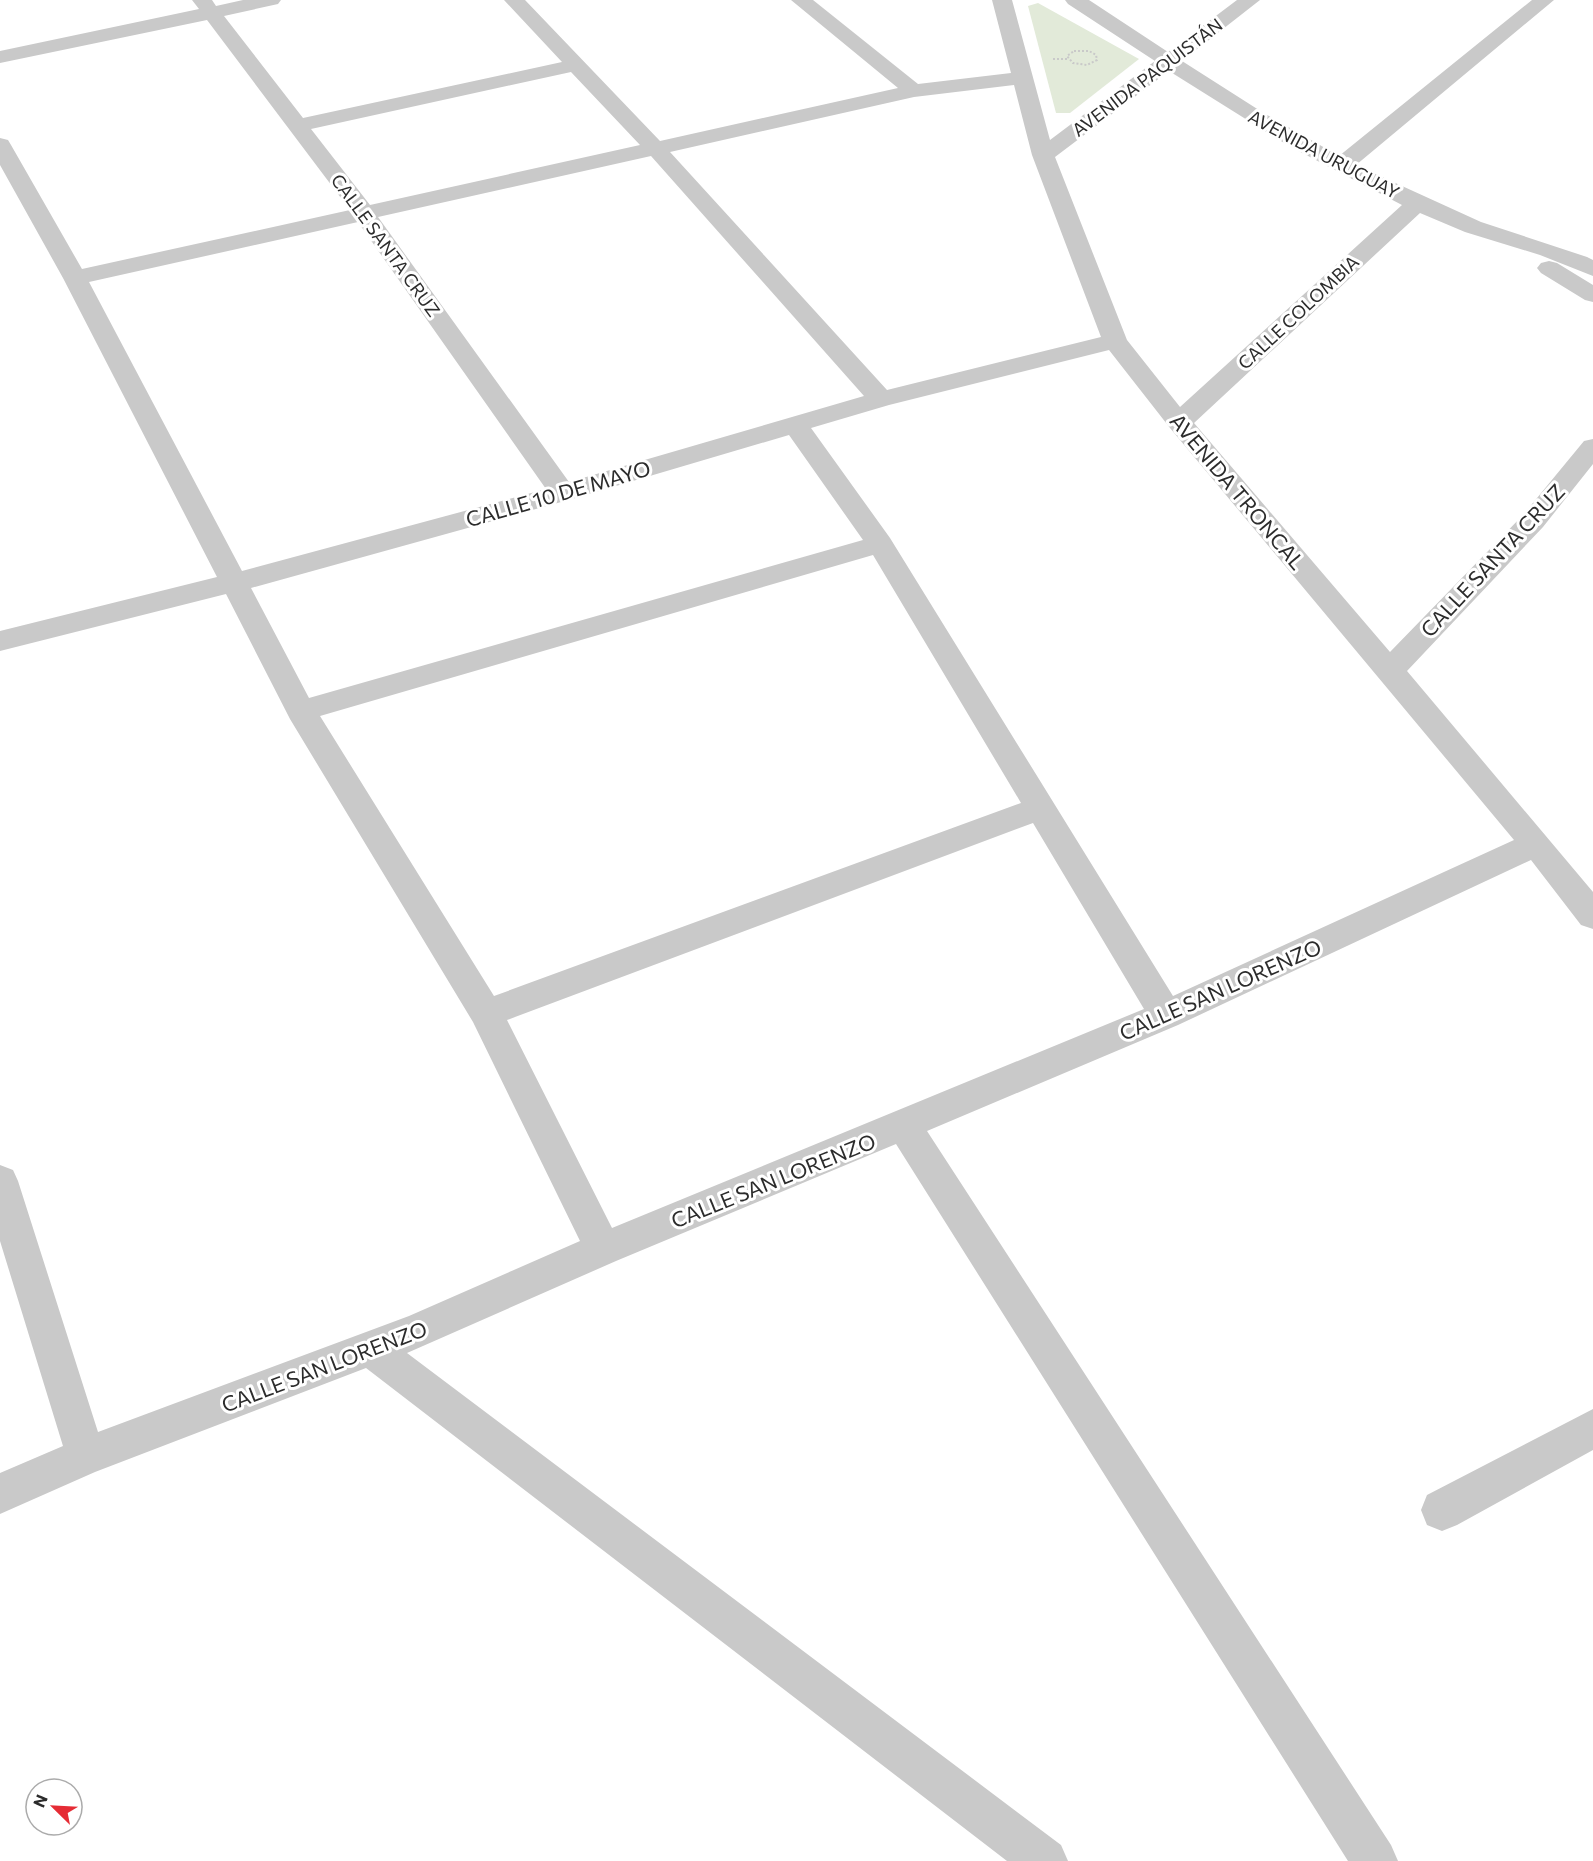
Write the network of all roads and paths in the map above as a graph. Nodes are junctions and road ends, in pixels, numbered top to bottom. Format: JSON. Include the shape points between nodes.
{"nodes":[{"id":1,"x":271,"y":0,"type":"edge"},
{"id":2,"x":514,"y":0,"type":"edge"},
{"id":3,"x":801,"y":0,"type":"edge"},
{"id":4,"x":1002,"y":0,"type":"edge"},
{"id":5,"x":1075,"y":0,"type":"edge"},
{"id":6,"x":1250,"y":0,"type":"edge"},
{"id":7,"x":1544,"y":0,"type":"edge"},
{"id":8,"x":207,"y":6,"type":"edge"},
{"id":9,"x":1089,"y":51,"type":"joint"},
{"id":10,"x":0,"y":57,"type":"edge"},
{"id":11,"x":1168,"y":61,"type":"junction"},
{"id":12,"x":576,"y":65,"type":"junction"},
{"id":13,"x":1022,"y":78,"type":"junction"},
{"id":14,"x":914,"y":91,"type":"junction"},
{"id":15,"x":298,"y":126,"type":"junction"},
{"id":16,"x":655,"y":148,"type":"junction"},
{"id":17,"x":1043,"y":155,"type":"junction"},
{"id":18,"x":3,"y":158,"type":"edge"},
{"id":19,"x":1341,"y":166,"type":"junction"},
{"id":20,"x":1417,"y":203,"type":"junction"},
{"id":21,"x":363,"y":212,"type":"junction"},
{"id":22,"x":1501,"y":235,"type":"junction"},
{"id":23,"x":1592,"y":267,"type":"edge"},
{"id":24,"x":75,"y":278,"type":"junction"},
{"id":25,"x":1593,"y":295,"type":"edge"},
{"id":26,"x":1115,"y":341,"type":"junction"},
{"id":27,"x":881,"y":399,"type":"junction"},
{"id":28,"x":1179,"y":422,"type":"junction"},
{"id":29,"x":795,"y":424,"type":"junction"},
{"id":30,"x":1593,"y":447,"type":"edge"},
{"id":31,"x":563,"y":493,"type":"junction"},
{"id":32,"x":880,"y":544,"type":"junction"},
{"id":33,"x":233,"y":583,"type":"junction"},
{"id":34,"x":0,"y":641,"type":"edge"},
{"id":35,"x":1389,"y":672,"type":"junction"},
{"id":36,"x":301,"y":711,"type":"junction"},
{"id":37,"x":1040,"y":808,"type":"junction"},
{"id":38,"x":1536,"y":844,"type":"junction"},
{"id":39,"x":1593,"y":916,"type":"edge"},
{"id":40,"x":486,"y":1013,"type":"junction"},
{"id":41,"x":1166,"y":1015,"type":"junction"},
{"id":42,"x":904,"y":1126,"type":"junction"},
{"id":43,"x":0,"y":1181,"type":"edge"},
{"id":44,"x":603,"y":1249,"type":"junction"},
{"id":45,"x":370,"y":1348,"type":"junction"},
{"id":46,"x":1593,"y":1428,"type":"edge"},
{"id":47,"x":86,"y":1456,"type":"junction"},
{"id":48,"x":0,"y":1494,"type":"edge"},
{"id":49,"x":1442,"y":1510,"type":"dead end"},
{"id":50,"x":1046,"y":1861,"type":"edge"},
{"id":51,"x":1375,"y":1861,"type":"edge"}],
"edges":[{"from":1,"to":8,"type":"street"},
{"from":2,"to":12,"type":"street"},
{"from":3,"to":14,"type":"street"},
{"from":4,"to":13,"type":"street","name":"AVENIDA TRONCAL"},
{"from":5,"to":11,"type":"street","name":"AVENIDA URUGUAY"},
{"from":6,"to":11,"type":"street","name":"AVENIDA PAQUISTÁN"},
{"from":7,"to":19,"type":"street"},
{"from":8,"to":10,"type":"street"},
{"from":8,"to":15,"type":"street","name":"CALLE SANTA CRUZ"},
{"from":9,"to":9,"type":"path","via":[[1074,51],[1067,59],[1091,64],[1097,58]]},
{"from":11,"to":17,"type":"street","name":"AVENIDA PAQUISTÁN"},
{"from":11,"to":19,"type":"street","name":"AVENIDA URUGUAY","via":[[1241,109]]},
{"from":12,"to":15,"type":"street"},
{"from":12,"to":16,"type":"street"},
{"from":13,"to":14,"type":"street"},
{"from":13,"to":17,"type":"street","name":"AVENIDA TRONCAL"},
{"from":14,"to":16,"type":"street"},
{"from":15,"to":21,"type":"street","name":"CALLE SANTA CRUZ"},
{"from":16,"to":21,"type":"street"},
{"from":16,"to":27,"type":"street"},
{"from":17,"to":26,"type":"street","name":"AVENIDA TRONCAL"},
{"from":18,"to":24,"type":"street"},
{"from":19,"to":20,"type":"street","name":"AVENIDA URUGUAY"},
{"from":20,"to":22,"type":"street","name":"AVENIDA URUGUAY"},
{"from":20,"to":28,"type":"street","name":"CALLE COLOMBIA"},
{"from":21,"to":24,"type":"street"},
{"from":21,"to":31,"type":"street","name":"CALLE SANTA CRUZ"},
{"from":22,"to":23,"type":"street","name":"AVENIDA URUGUAY"},
{"from":22,"to":25,"type":"street"},
{"from":24,"to":33,"type":"street"},
{"from":26,"to":27,"type":"street","name":"CALLE 10 DE MAYO"},
{"from":26,"to":28,"type":"street","name":"AVENIDA TRONCAL"},
{"from":27,"to":29,"type":"street","name":"CALLE 10 DE MAYO"},
{"from":28,"to":35,"type":"street","name":"AVENIDA TRONCAL"},
{"from":29,"to":31,"type":"street","name":"CALLE 10 DE MAYO"},
{"from":29,"to":32,"type":"street"},
{"from":30,"to":35,"type":"street","name":"CALLE SANTA CRUZ","via":[[1533,521]]},
{"from":31,"to":33,"type":"street","name":"CALLE 10 DE MAYO"},
{"from":32,"to":36,"type":"street"},
{"from":32,"to":37,"type":"street"},
{"from":33,"to":34,"type":"street","name":"CALLE 10 DE MAYO"},
{"from":33,"to":36,"type":"street"},
{"from":35,"to":38,"type":"street","name":"AVENIDA TRONCAL"},
{"from":36,"to":40,"type":"street"},
{"from":37,"to":40,"type":"street"},
{"from":37,"to":41,"type":"street"},
{"from":38,"to":39,"type":"street","name":"AVENIDA TRONCAL"},
{"from":38,"to":41,"type":"street","name":"CALLE SAN LORENZO"},
{"from":40,"to":44,"type":"street"},
{"from":41,"to":42,"type":"street","name":"CALLE SAN LORENZO"},
{"from":42,"to":44,"type":"street","name":"CALLE SAN LORENZO"},
{"from":42,"to":51,"type":"street"},
{"from":43,"to":47,"type":"street"},
{"from":44,"to":45,"type":"street","name":"CALLE SAN LORENZO"},
{"from":45,"to":47,"type":"street","name":"CALLE SAN LORENZO"},
{"from":45,"to":50,"type":"street"},
{"from":46,"to":49,"type":"street"},
{"from":47,"to":48,"type":"street","name":"CALLE SAN LORENZO"}]}
